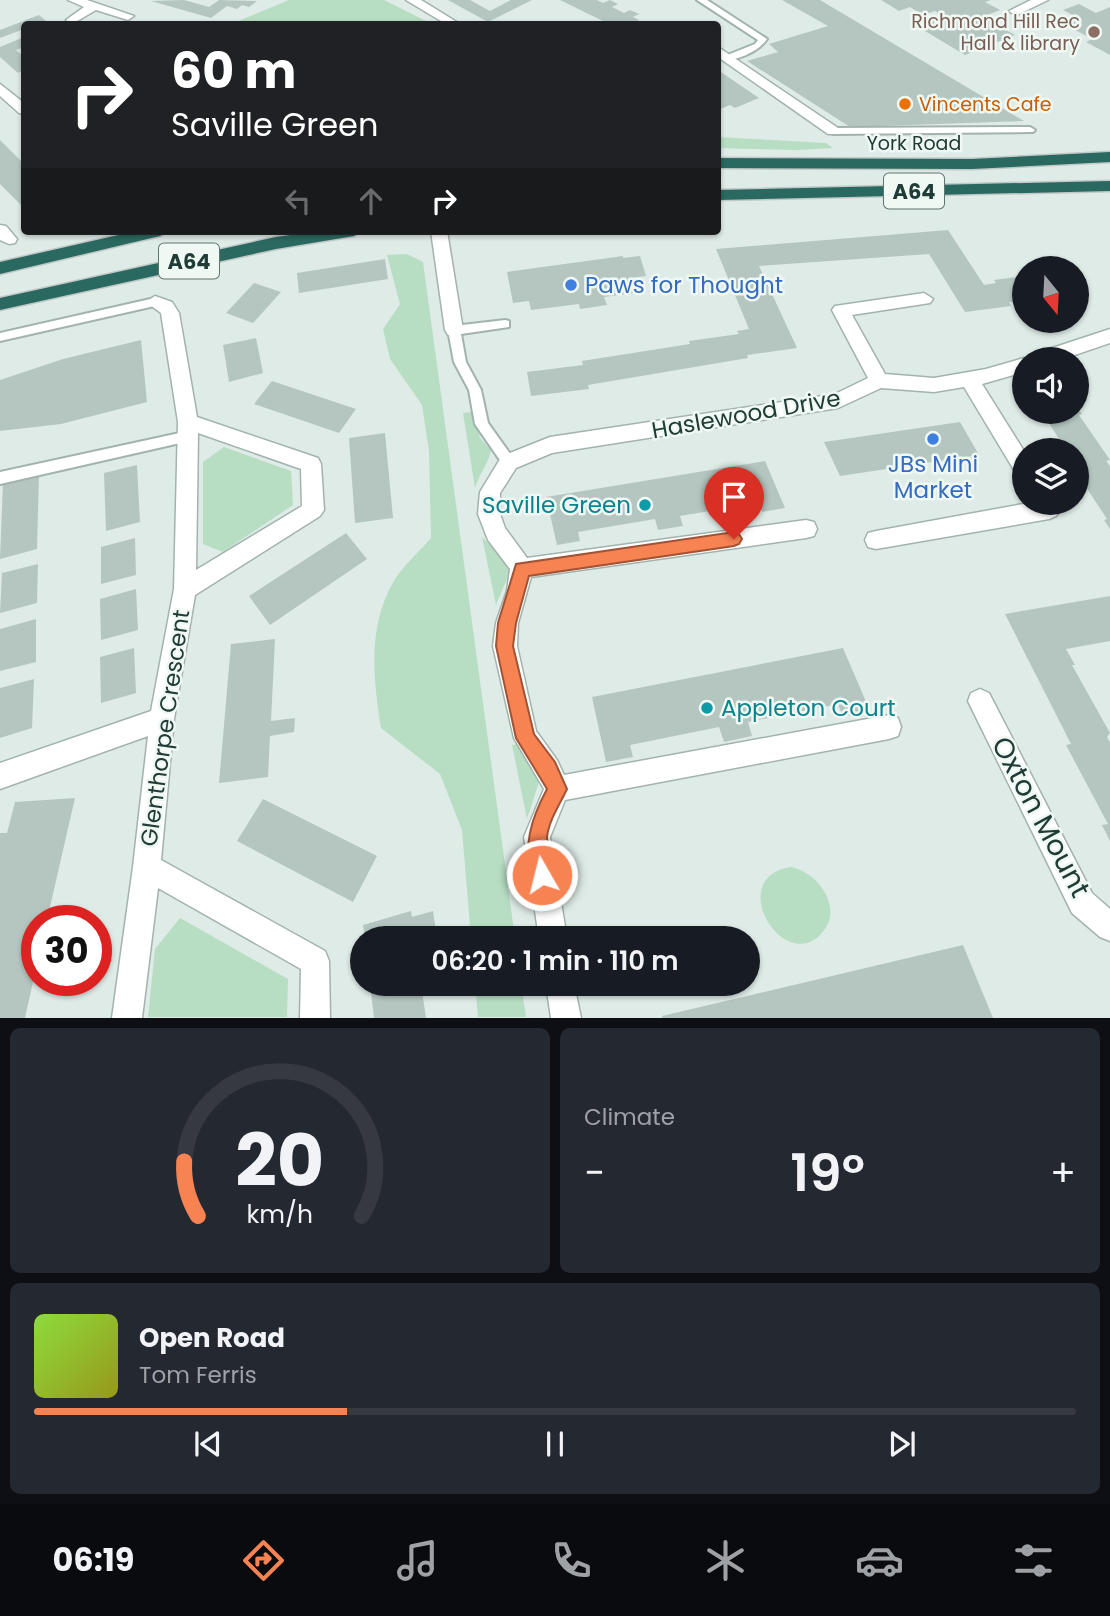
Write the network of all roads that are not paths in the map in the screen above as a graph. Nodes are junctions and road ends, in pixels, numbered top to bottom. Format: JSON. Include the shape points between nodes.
{"nodes":[{"id":1,"x":74,"y":0,"type":"edge"},
{"id":2,"x":412,"y":0,"type":"edge"},
{"id":3,"x":701,"y":0,"type":"edge"},
{"id":4,"x":1042,"y":0,"type":"edge"},
{"id":5,"x":94,"y":6,"type":"junction"},
{"id":6,"x":1015,"y":11,"type":"dead end"},
{"id":7,"x":128,"y":16,"type":"dead end"},
{"id":8,"x":72,"y":20,"type":"dead end"},
{"id":9,"x":449,"y":21,"type":"edge"},
{"id":10,"x":723,"y":55,"type":"edge"},
{"id":11,"x":0,"y":88,"type":"edge"},
{"id":12,"x":21,"y":107,"type":"edge"},
{"id":13,"x":1030,"y":130,"type":"dead end"},
{"id":14,"x":833,"y":131,"type":"joint"},
{"id":15,"x":1110,"y":157,"type":"edge"},
{"id":16,"x":721,"y":163,"type":"edge"},
{"id":17,"x":1110,"y":186,"type":"edge"},
{"id":18,"x":721,"y":195,"type":"edge"},
{"id":19,"x":143,"y":235,"type":"edge"},
{"id":20,"x":328,"y":235,"type":"edge"},
{"id":21,"x":440,"y":235,"type":"edge"},
{"id":22,"x":0,"y":268,"type":"edge"},
{"id":23,"x":925,"y":299,"type":"dead end"},
{"id":24,"x":155,"y":302,"type":"joint"},
{"id":25,"x":0,"y":305,"type":"edge"},
{"id":26,"x":505,"y":324,"type":"dead end"},
{"id":27,"x":454,"y":330,"type":"junction"},
{"id":28,"x":1110,"y":336,"type":"edge"},
{"id":29,"x":0,"y":337,"type":"edge"},
{"id":30,"x":1077,"y":347,"type":"edge"},
{"id":31,"x":1012,"y":368,"type":"edge"},
{"id":32,"x":970,"y":380,"type":"junction"},
{"id":33,"x":879,"y":381,"type":"junction"},
{"id":34,"x":188,"y":429,"type":"junction"},
{"id":35,"x":1012,"y":449,"type":"edge"},
{"id":36,"x":509,"y":462,"type":"junction"},
{"id":37,"x":0,"y":478,"type":"edge"},
{"id":38,"x":1020,"y":515,"type":"edge"},
{"id":39,"x":806,"y":529,"type":"dead end"},
{"id":40,"x":876,"y":540,"type":"dead end"},
{"id":41,"x":522,"y":569,"type":"junction"},
{"id":42,"x":185,"y":589,"type":"junction"},
{"id":43,"x":980,"y":701,"type":"dead end"},
{"id":44,"x":162,"y":719,"type":"junction"},
{"id":45,"x":889,"y":727,"type":"dead end"},
{"id":46,"x":0,"y":776,"type":"edge"},
{"id":47,"x":557,"y":789,"type":"junction"},
{"id":48,"x":147,"y":867,"type":"junction"},
{"id":49,"x":551,"y":926,"type":"edge"},
{"id":50,"x":1110,"y":927,"type":"edge"},
{"id":51,"x":562,"y":996,"type":"edge"},
{"id":52,"x":127,"y":1017,"type":"edge"},
{"id":53,"x":315,"y":1017,"type":"edge"},
{"id":54,"x":566,"y":1017,"type":"edge"}],
"edges":[{"from":1,"to":5,"type":"street"},
{"from":2,"to":9,"type":"street"},
{"from":3,"to":10,"type":"lane","via":[[763,39],[758,46]]},
{"from":4,"to":6,"type":"street"},
{"from":5,"to":7,"type":"street"},
{"from":5,"to":8,"type":"street"},
{"from":10,"to":14,"type":"street"},
{"from":11,"to":12,"type":"street"},
{"from":13,"to":14,"type":"lane"},
{"from":15,"to":16,"type":"highway","name":"York Road","number":"A64","via":[[972,164]]},
{"from":17,"to":18,"type":"highway","number":"A64"},
{"from":19,"to":22,"type":"highway","number":"A64"},
{"from":20,"to":25,"type":"highway","number":"A64"},
{"from":21,"to":27,"type":"street"},
{"from":23,"to":33,"type":"street","via":[[841,310]]},
{"from":24,"to":29,"type":"lane","name":"Glenthorpe Crescent"},
{"from":24,"to":34,"type":"street","name":"Glenthorpe Crescent","via":[[170,313]]},
{"from":26,"to":27,"type":"lane"},
{"from":27,"to":36,"type":"lane","via":[[482,424]]},
{"from":28,"to":30,"type":"street"},
{"from":31,"to":32,"type":"street"},
{"from":32,"to":33,"type":"street","via":[[934,385]]},
{"from":32,"to":35,"type":"street"},
{"from":33,"to":36,"type":"street","name":"Haslewood Drive","via":[[838,401],[550,445]]},
{"from":34,"to":37,"type":"lane"},
{"from":34,"to":42,"type":"street","name":"Glenthorpe Crescent"},
{"from":34,"to":42,"type":"street","name":"Glenthorpe Crescent","via":[[312,464],[313,510]]},
{"from":36,"to":41,"type":"street","via":[[490,492],[489,514],[496,533]]},
{"from":38,"to":40,"type":"street"},
{"from":39,"to":41,"type":"street"},
{"from":41,"to":47,"type":"street","via":[[505,646],[526,738]]},
{"from":42,"to":44,"type":"street","name":"Glenthorpe Crescent"},
{"from":43,"to":50,"type":"street","name":"Oxton Mount","via":[[1082,903]]},
{"from":44,"to":46,"type":"street"},
{"from":44,"to":48,"type":"street","name":"Glenthorpe Crescent"},
{"from":45,"to":47,"type":"street"},
{"from":47,"to":49,"type":"street","via":[[537,837]]},
{"from":48,"to":52,"type":"street","name":"Glenthorpe Crescent"},
{"from":48,"to":53,"type":"street","name":"Glenthorpe Crescent","via":[[315,961]]},
{"from":51,"to":54,"type":"street"}]}
